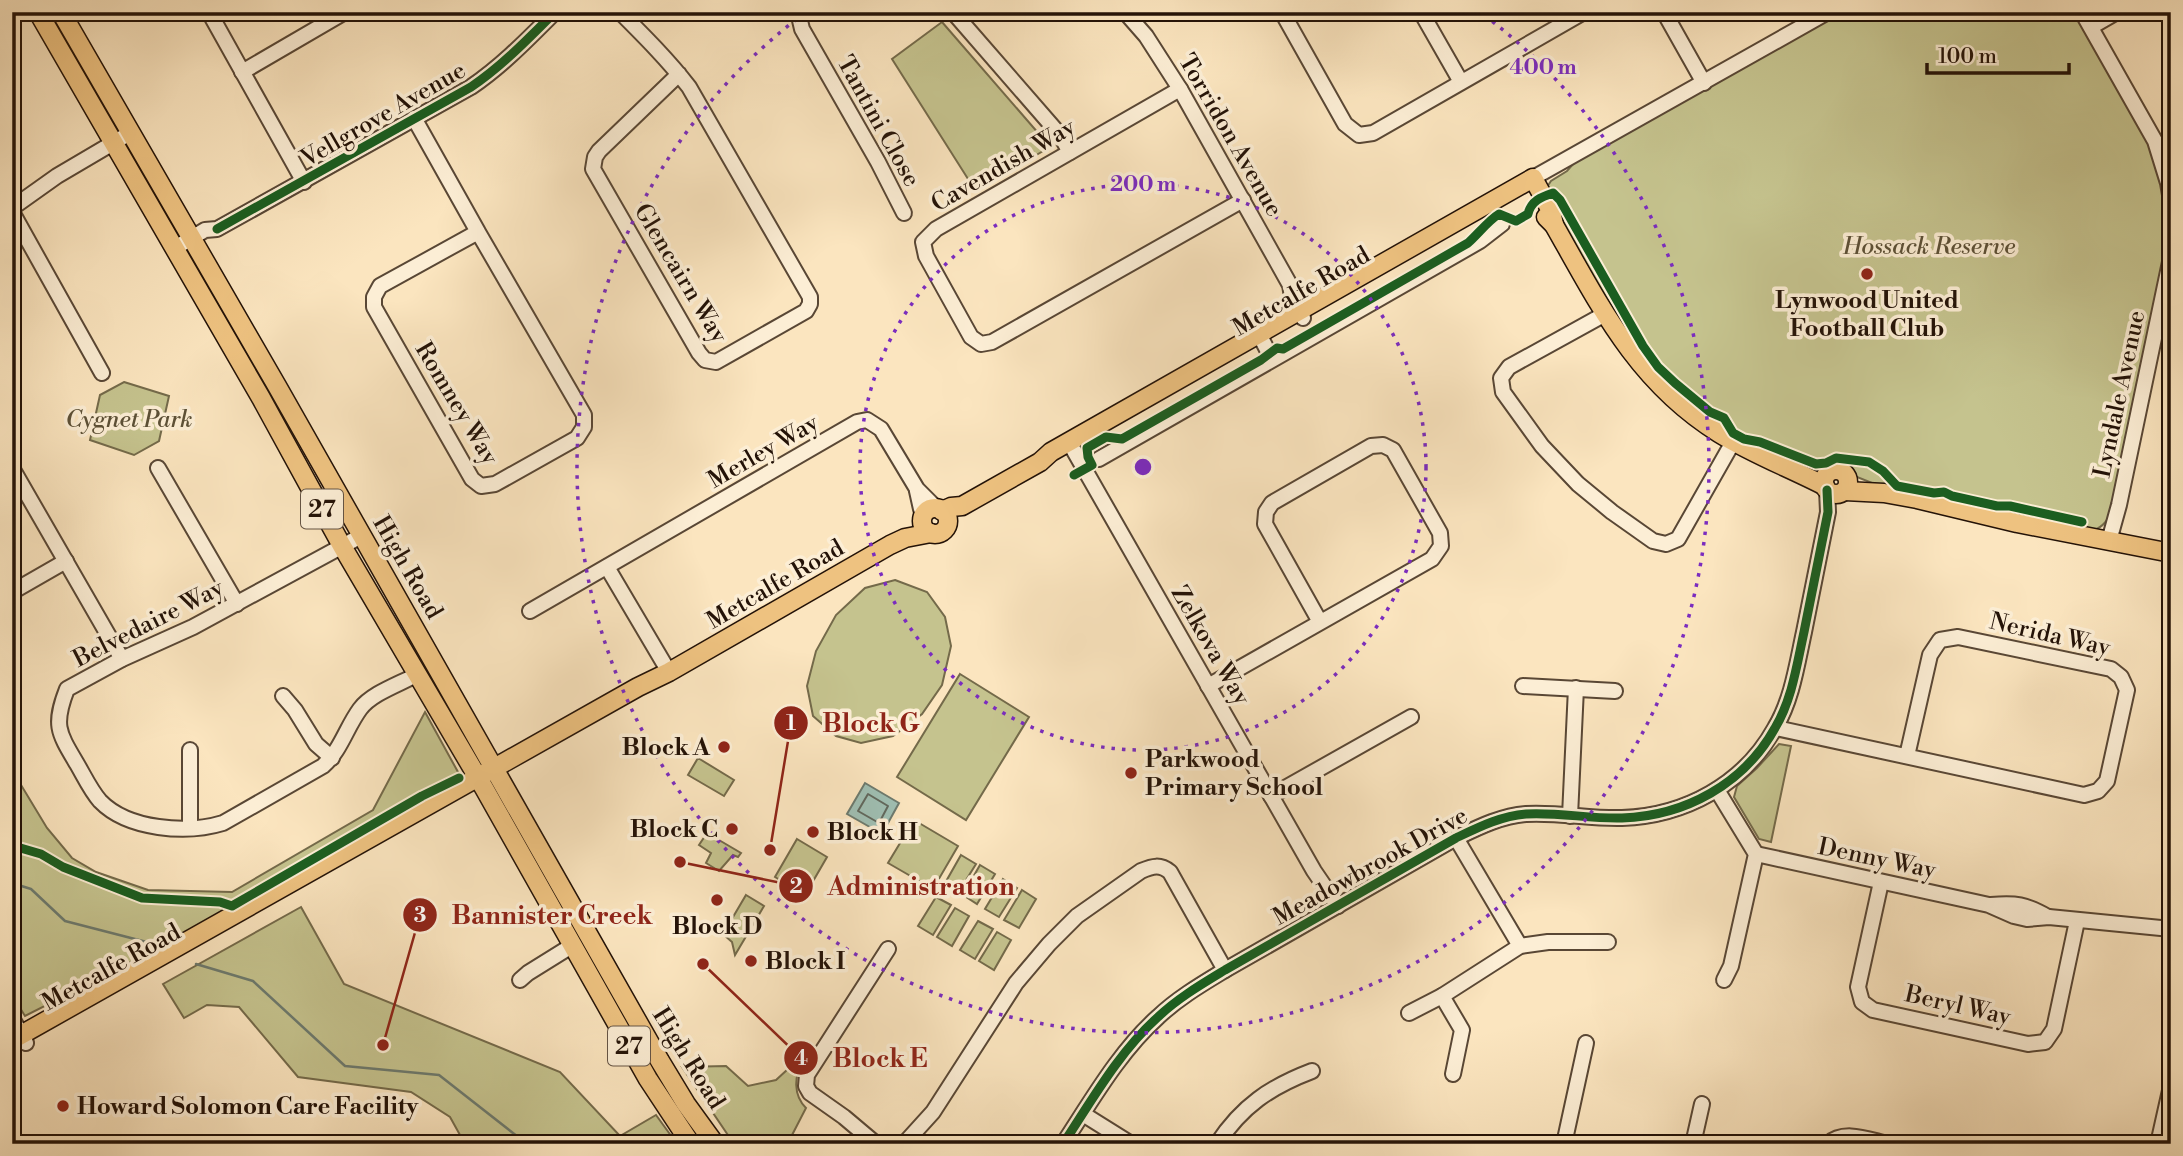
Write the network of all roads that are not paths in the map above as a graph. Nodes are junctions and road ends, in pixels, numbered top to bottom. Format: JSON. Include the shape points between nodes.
{"nodes":[{"id":1,"x":38,"y":12,"type":"edge"},
{"id":2,"x":61,"y":12,"type":"edge"},
{"id":3,"x":209,"y":12,"type":"edge"},
{"id":4,"x":345,"y":12,"type":"edge"},
{"id":5,"x":555,"y":12,"type":"edge"},
{"id":6,"x":620,"y":12,"type":"edge"},
{"id":7,"x":798,"y":12,"type":"edge"},
{"id":8,"x":953,"y":12,"type":"edge"},
{"id":9,"x":1125,"y":12,"type":"edge"},
{"id":10,"x":1282,"y":12,"type":"edge"},
{"id":11,"x":1421,"y":12,"type":"edge"},
{"id":12,"x":1584,"y":12,"type":"edge"},
{"id":13,"x":1664,"y":12,"type":"edge"},
{"id":14,"x":1828,"y":12,"type":"edge"},
{"id":15,"x":2082,"y":12,"type":"edge"},
{"id":16,"x":2117,"y":12,"type":"edge"},
{"id":17,"x":1563,"y":17,"type":"edge"},
{"id":18,"x":2091,"y":27,"type":"junction"},
{"id":19,"x":242,"y":72,"type":"junction"},
{"id":20,"x":679,"y":74,"type":"junction"},
{"id":21,"x":1461,"y":82,"type":"junction"},
{"id":22,"x":1704,"y":83,"type":"junction"},
{"id":23,"x":1180,"y":89,"type":"junction"},
{"id":24,"x":414,"y":118,"type":"junction"},
{"id":25,"x":130,"y":133,"type":"junction"},
{"id":26,"x":113,"y":142,"type":"junction"},
{"id":27,"x":1070,"y":152,"type":"junction"},
{"id":28,"x":304,"y":182,"type":"junction"},
{"id":29,"x":1531,"y":183,"type":"junction"},
{"id":30,"x":1243,"y":200,"type":"junction"},
{"id":31,"x":2171,"y":201,"type":"edge"},
{"id":32,"x":12,"y":210,"type":"edge"},
{"id":33,"x":904,"y":213,"type":"dead end"},
{"id":34,"x":1502,"y":224,"type":"dead end"},
{"id":35,"x":478,"y":232,"type":"junction"},
{"id":36,"x":194,"y":242,"type":"junction"},
{"id":37,"x":177,"y":252,"type":"junction"},
{"id":38,"x":2171,"y":257,"type":"edge"},
{"id":39,"x":2167,"y":295,"type":"edge"},
{"id":40,"x":1306,"y":312,"type":"junction"},
{"id":41,"x":1605,"y":314,"type":"junction"},
{"id":42,"x":1261,"y":338,"type":"junction"},
{"id":43,"x":1272,"y":359,"type":"junction"},
{"id":44,"x":102,"y":373,"type":"dead end"},
{"id":45,"x":1733,"y":442,"type":"junction"},
{"id":46,"x":1071,"y":446,"type":"junction"},
{"id":47,"x":1099,"y":459,"type":"dead end"},
{"id":48,"x":12,"y":468,"type":"edge"},
{"id":49,"x":158,"y":468,"type":"dead end"},
{"id":50,"x":1835,"y":486,"type":"junction"},
{"id":51,"x":934,"y":518,"type":"junction"},
{"id":52,"x":361,"y":536,"type":"junction"},
{"id":53,"x":2109,"y":541,"type":"junction"},
{"id":54,"x":342,"y":546,"type":"junction"},
{"id":55,"x":2171,"y":553,"type":"edge"},
{"id":56,"x":66,"y":561,"type":"junction"},
{"id":57,"x":607,"y":567,"type":"junction"},
{"id":58,"x":12,"y":592,"type":"edge"},
{"id":59,"x":237,"y":604,"type":"junction"},
{"id":60,"x":530,"y":611,"type":"dead end"},
{"id":61,"x":1320,"y":622,"type":"junction"},
{"id":62,"x":122,"y":659,"type":"junction"},
{"id":63,"x":669,"y":672,"type":"junction"},
{"id":64,"x":418,"y":674,"type":"junction"},
{"id":65,"x":1523,"y":685,"type":"dead end"},
{"id":66,"x":1208,"y":686,"type":"junction"},
{"id":67,"x":1576,"y":688,"type":"junction"},
{"id":68,"x":1615,"y":691,"type":"dead end"},
{"id":69,"x":283,"y":696,"type":"dead end"},
{"id":70,"x":1411,"y":717,"type":"dead end"},
{"id":71,"x":1776,"y":728,"type":"junction"},
{"id":72,"x":190,"y":750,"type":"dead end"},
{"id":73,"x":1907,"y":756,"type":"junction"},
{"id":74,"x":332,"y":758,"type":"junction"},
{"id":75,"x":489,"y":778,"type":"junction"},
{"id":76,"x":1717,"y":790,"type":"junction"},
{"id":77,"x":1271,"y":796,"type":"junction"},
{"id":78,"x":1570,"y":816,"type":"junction"},
{"id":79,"x":190,"y":828,"type":"junction"},
{"id":80,"x":1456,"y":838,"type":"junction"},
{"id":81,"x":1756,"y":854,"type":"junction"},
{"id":82,"x":1881,"y":882,"type":"junction"},
{"id":83,"x":1335,"y":908,"type":"junction"},
{"id":84,"x":2077,"y":921,"type":"junction"},
{"id":85,"x":2171,"y":929,"type":"edge"},
{"id":86,"x":1608,"y":942,"type":"dead end"},
{"id":87,"x":573,"y":945,"type":"junction"},
{"id":88,"x":1520,"y":946,"type":"junction"},
{"id":89,"x":888,"y":949,"type":"dead end"},
{"id":90,"x":1225,"y":970,"type":"junction"},
{"id":91,"x":520,"y":980,"type":"dead end"},
{"id":92,"x":1724,"y":980,"type":"dead end"},
{"id":93,"x":1442,"y":996,"type":"junction"},
{"id":94,"x":1409,"y":1013,"type":"dead end"},
{"id":95,"x":12,"y":1018,"type":"edge"},
{"id":96,"x":18,"y":1042,"type":"edge"},
{"id":97,"x":1586,"y":1043,"type":"dead end"},
{"id":98,"x":1312,"y":1071,"type":"dead end"},
{"id":99,"x":1453,"y":1074,"type":"dead end"},
{"id":100,"x":2171,"y":1086,"type":"edge"},
{"id":101,"x":1702,"y":1104,"type":"dead end"},
{"id":102,"x":1083,"y":1114,"type":"junction"},
{"id":103,"x":691,"y":1144,"type":"edge"},
{"id":104,"x":715,"y":1144,"type":"edge"},
{"id":105,"x":877,"y":1144,"type":"edge"},
{"id":106,"x":904,"y":1144,"type":"edge"},
{"id":107,"x":1063,"y":1144,"type":"edge"},
{"id":108,"x":1131,"y":1144,"type":"edge"},
{"id":109,"x":1217,"y":1144,"type":"edge"},
{"id":110,"x":1564,"y":1144,"type":"edge"},
{"id":111,"x":1693,"y":1144,"type":"edge"},
{"id":112,"x":1828,"y":1144,"type":"edge"},
{"id":113,"x":1888,"y":1144,"type":"edge"},
{"id":114,"x":2158,"y":1144,"type":"edge"}],
"edges":[{"from":1,"to":26,"type":"main road","name":"High Road","number":"27"},
{"from":2,"to":25,"type":"main road","name":"High Road","number":"27"},
{"from":3,"to":19,"type":"street"},
{"from":4,"to":19,"type":"street"},
{"from":5,"to":24,"type":"street","name":"Vellgrove Avenue","via":[[487,76]]},
{"from":6,"to":20,"type":"street","name":"Glencairn Way"},
{"from":7,"to":33,"type":"street","name":"Tantini Close","via":[[802,29]]},
{"from":8,"to":27,"type":"street"},
{"from":9,"to":23,"type":"street","name":"Torridon Avenue"},
{"from":10,"to":21,"type":"street","via":[[1345,124],[1359,135],[1373,133]]},
{"from":11,"to":21,"type":"street"},
{"from":12,"to":17,"type":"street"},
{"from":13,"to":22,"type":"street"},
{"from":14,"to":22,"type":"street","name":"Metcalfe Road"},
{"from":15,"to":18,"type":"street"},
{"from":16,"to":18,"type":"street"},
{"from":17,"to":21,"type":"street"},
{"from":18,"to":31,"type":"street","via":[[2155,141]]},
{"from":19,"to":28,"type":"street"},
{"from":20,"to":20,"type":"street","name":"Glencairn Way","via":[[811,299],[806,311],[716,362],[699,354],[593,169],[599,151]]},
{"from":22,"to":29,"type":"street","name":"Metcalfe Road"},
{"from":23,"to":27,"type":"street","name":"Cavendish Way"},
{"from":23,"to":30,"type":"street","name":"Torridon Avenue"},
{"from":24,"to":28,"type":"street","name":"Vellgrove Avenue"},
{"from":24,"to":35,"type":"street","name":"Romney Way"},
{"from":25,"to":26,"type":"street"},
{"from":25,"to":36,"type":"main road","name":"High Road","number":"27"},
{"from":26,"to":32,"type":"street"},
{"from":26,"to":37,"type":"main road","name":"High Road","number":"27"},
{"from":27,"to":30,"type":"street","name":"Cavendish Way","via":[[936,229],[923,242],[926,256],[971,337],[981,344],[992,342]]},
{"from":28,"to":36,"type":"street","name":"Vellgrove Avenue","via":[[217,229],[205,230]]},
{"from":29,"to":40,"type":"main road","name":"Metcalfe Road"},
{"from":29,"to":41,"type":"main road","via":[[1551,211],[1554,225]]},
{"from":30,"to":40,"type":"street","name":"Torridon Avenue","via":[[1290,285],[1301,293]]},
{"from":32,"to":44,"type":"street"},
{"from":34,"to":43,"type":"street","via":[[1480,241]]},
{"from":35,"to":35,"type":"street","name":"Romney Way","via":[[584,415],[577,438],[495,484],[481,486],[472,479],[374,307],[380,286]]},
{"from":36,"to":37,"type":"street","name":"Vellgrove Avenue"},
{"from":36,"to":52,"type":"main road","name":"High Road","number":"27"},
{"from":37,"to":54,"type":"main road","name":"High Road","number":"27"},
{"from":38,"to":39,"type":"street","name":"Lyndale Avenue"},
{"from":39,"to":53,"type":"street","name":"Lyndale Avenue"},
{"from":40,"to":42,"type":"main road","name":"Metcalfe Road"},
{"from":41,"to":45,"type":"main road","via":[[1664,390]]},
{"from":41,"to":45,"type":"street","via":[[1509,367],[1501,378],[1503,392],[1542,446],[1578,484],[1653,541],[1666,544],[1678,539]]},
{"from":42,"to":43,"type":"street"},
{"from":42,"to":46,"type":"main road","name":"Metcalfe Road"},
{"from":43,"to":47,"type":"street"},
{"from":45,"to":50,"type":"main road"},
{"from":46,"to":51,"type":"main road","name":"Metcalfe Road","via":[[1051,452],[962,506],[958,514]]},
{"from":46,"to":66,"type":"street","name":"Zelkova Way"},
{"from":48,"to":56,"type":"street"},
{"from":49,"to":59,"type":"street"},
{"from":50,"to":53,"type":"main road"},
{"from":50,"to":71,"type":"street","name":"Meadowbrook Drive","via":[[1795,674]]},
{"from":51,"to":57,"type":"street","name":"Merley Way","via":[[921,509],[917,489],[881,429],[867,420]]},
{"from":51,"to":63,"type":"main road","name":"Metcalfe Road"},
{"from":52,"to":54,"type":"street","name":"Belvedaire Way"},
{"from":52,"to":75,"type":"main road","name":"High Road","number":"27"},
{"from":53,"to":55,"type":"main road"},
{"from":54,"to":59,"type":"street","name":"Belvedaire Way"},
{"from":54,"to":64,"type":"main road","name":"High Road","number":"27"},
{"from":56,"to":58,"type":"street"},
{"from":56,"to":62,"type":"street"},
{"from":57,"to":60,"type":"street","name":"Merley Way"},
{"from":57,"to":63,"type":"street"},
{"from":59,"to":62,"type":"street","name":"Belvedaire Way"},
{"from":61,"to":61,"type":"street","via":[[1432,559],[1441,547],[1440,533],[1392,450],[1383,445],[1360,452],[1272,503],[1266,512],[1265,524]]},
{"from":61,"to":66,"type":"street"},
{"from":62,"to":79,"type":"street","name":"Belvedaire Way","via":[[67,689],[60,709],[60,735],[108,808],[156,828]]},
{"from":63,"to":75,"type":"main road","name":"Metcalfe Road"},
{"from":64,"to":74,"type":"street","name":"Belvedaire Way","via":[[366,702]]},
{"from":64,"to":75,"type":"main road","name":"High Road","number":"27"},
{"from":65,"to":67,"type":"street"},
{"from":66,"to":77,"type":"street","name":"Zelkova Way"},
{"from":67,"to":68,"type":"street"},
{"from":67,"to":78,"type":"street"},
{"from":69,"to":74,"type":"street","via":[[316,744]]},
{"from":70,"to":77,"type":"street"},
{"from":71,"to":73,"type":"street","name":"Nerida Way"},
{"from":71,"to":76,"type":"street","name":"Meadowbrook Drive","via":[[1741,771]]},
{"from":72,"to":79,"type":"street"},
{"from":73,"to":73,"type":"street","name":"Nerida Way","via":[[2084,795],[2098,791],[2107,781],[2127,690],[2121,677],[2110,669],[1958,637],[1940,640],[1930,655]]},
{"from":74,"to":79,"type":"street","name":"Belvedaire Way","via":[[223,823]]},
{"from":75,"to":87,"type":"main road","name":"High Road","number":"27"},
{"from":75,"to":96,"type":"main road","name":"Metcalfe Road"},
{"from":75,"to":104,"type":"main road","name":"High Road","number":"27","via":[[686,1104]]},
{"from":76,"to":78,"type":"street","name":"Meadowbrook Drive","via":[[1671,812],[1641,818]]},
{"from":76,"to":81,"type":"street"},
{"from":77,"to":83,"type":"street","name":"Zelkova Way","via":[[1320,890]]},
{"from":78,"to":80,"type":"street","name":"Meadowbrook Drive","via":[[1505,817]]},
{"from":80,"to":83,"type":"street","name":"Meadowbrook Drive"},
{"from":80,"to":88,"type":"street"},
{"from":81,"to":82,"type":"street","name":"Denny Way"},
{"from":81,"to":92,"type":"street"},
{"from":82,"to":84,"type":"street","name":"Denny Way","via":[[1989,905],[2027,919]]},
{"from":82,"to":84,"type":"street","name":"Beryl Way","via":[[1858,987],[1862,1002],[1873,1010],[2028,1044],[2045,1042],[2054,1029]]},
{"from":83,"to":90,"type":"street","name":"Meadowbrook Drive"},
{"from":84,"to":85,"type":"street","name":"Denny Way"},
{"from":86,"to":88,"type":"street"},
{"from":87,"to":91,"type":"street"},
{"from":87,"to":103,"type":"main road","name":"High Road","number":"27","via":[[648,1079]]},
{"from":88,"to":93,"type":"street"},
{"from":89,"to":105,"type":"street","via":[[807,1075],[806,1086]]},
{"from":90,"to":102,"type":"street","name":"Meadowbrook Drive","via":[[1158,1016],[1115,1065]]},
{"from":90,"to":106,"type":"street","via":[[1170,872],[1162,866],[1141,871],[1077,916],[1049,944],[1016,983],[933,1112]]},
{"from":93,"to":94,"type":"street"},
{"from":93,"to":99,"type":"street","via":[[1462,1030]]},
{"from":95,"to":96,"type":"street"},
{"from":97,"to":110,"type":"street"},
{"from":98,"to":109,"type":"street","via":[[1254,1100]]},
{"from":100,"to":114,"type":"street"},
{"from":101,"to":111,"type":"street"},
{"from":102,"to":107,"type":"street","name":"Meadowbrook Drive"},
{"from":102,"to":108,"type":"street"},
{"from":112,"to":113,"type":"street","via":[[1850,1135]]}]}
